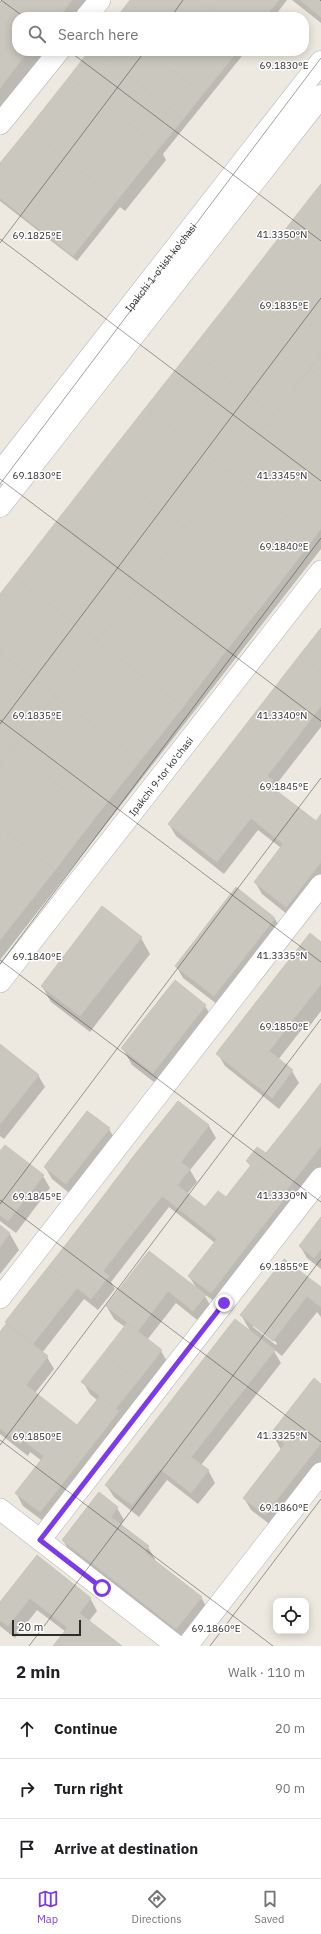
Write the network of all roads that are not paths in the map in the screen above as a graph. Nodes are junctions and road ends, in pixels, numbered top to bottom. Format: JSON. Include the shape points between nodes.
{"nodes":[{"id":1,"x":100,"y":0,"type":"edge"},
{"id":2,"x":90,"y":12,"type":"edge"},
{"id":3,"x":55,"y":56,"type":"edge"},
{"id":4,"x":321,"y":62,"type":"edge"},
{"id":5,"x":321,"y":96,"type":"edge"},
{"id":6,"x":0,"y":124,"type":"edge"},
{"id":7,"x":0,"y":473,"type":"edge"},
{"id":8,"x":0,"y":506,"type":"edge"},
{"id":9,"x":321,"y":571,"type":"edge"},
{"id":10,"x":321,"y":885,"type":"edge"},
{"id":11,"x":0,"y":982,"type":"edge"},
{"id":12,"x":321,"y":1178,"type":"edge"},
{"id":13,"x":0,"y":1298,"type":"edge"},
{"id":14,"x":321,"y":1473,"type":"edge"},
{"id":15,"x":0,"y":1509,"type":"edge"},
{"id":16,"x":40,"y":1540,"type":"junction"},
{"id":17,"x":177,"y":1646,"type":"edge"},
{"id":18,"x":187,"y":1646,"type":"edge"}],
"edges":[{"from":1,"to":2,"type":"street"},
{"from":3,"to":6,"type":"street"},
{"from":4,"to":7,"type":"main road","name":"Ipakchi 1-o'tish ko'chasi"},
{"from":5,"to":8,"type":"main road"},
{"from":9,"to":11,"type":"street","name":"Ipakchi 9-tor ko'chasi"},
{"from":10,"to":13,"type":"street"},
{"from":12,"to":16,"type":"street"},
{"from":14,"to":18,"type":"street"},
{"from":15,"to":16,"type":"street"},
{"from":16,"to":17,"type":"street"}]}
